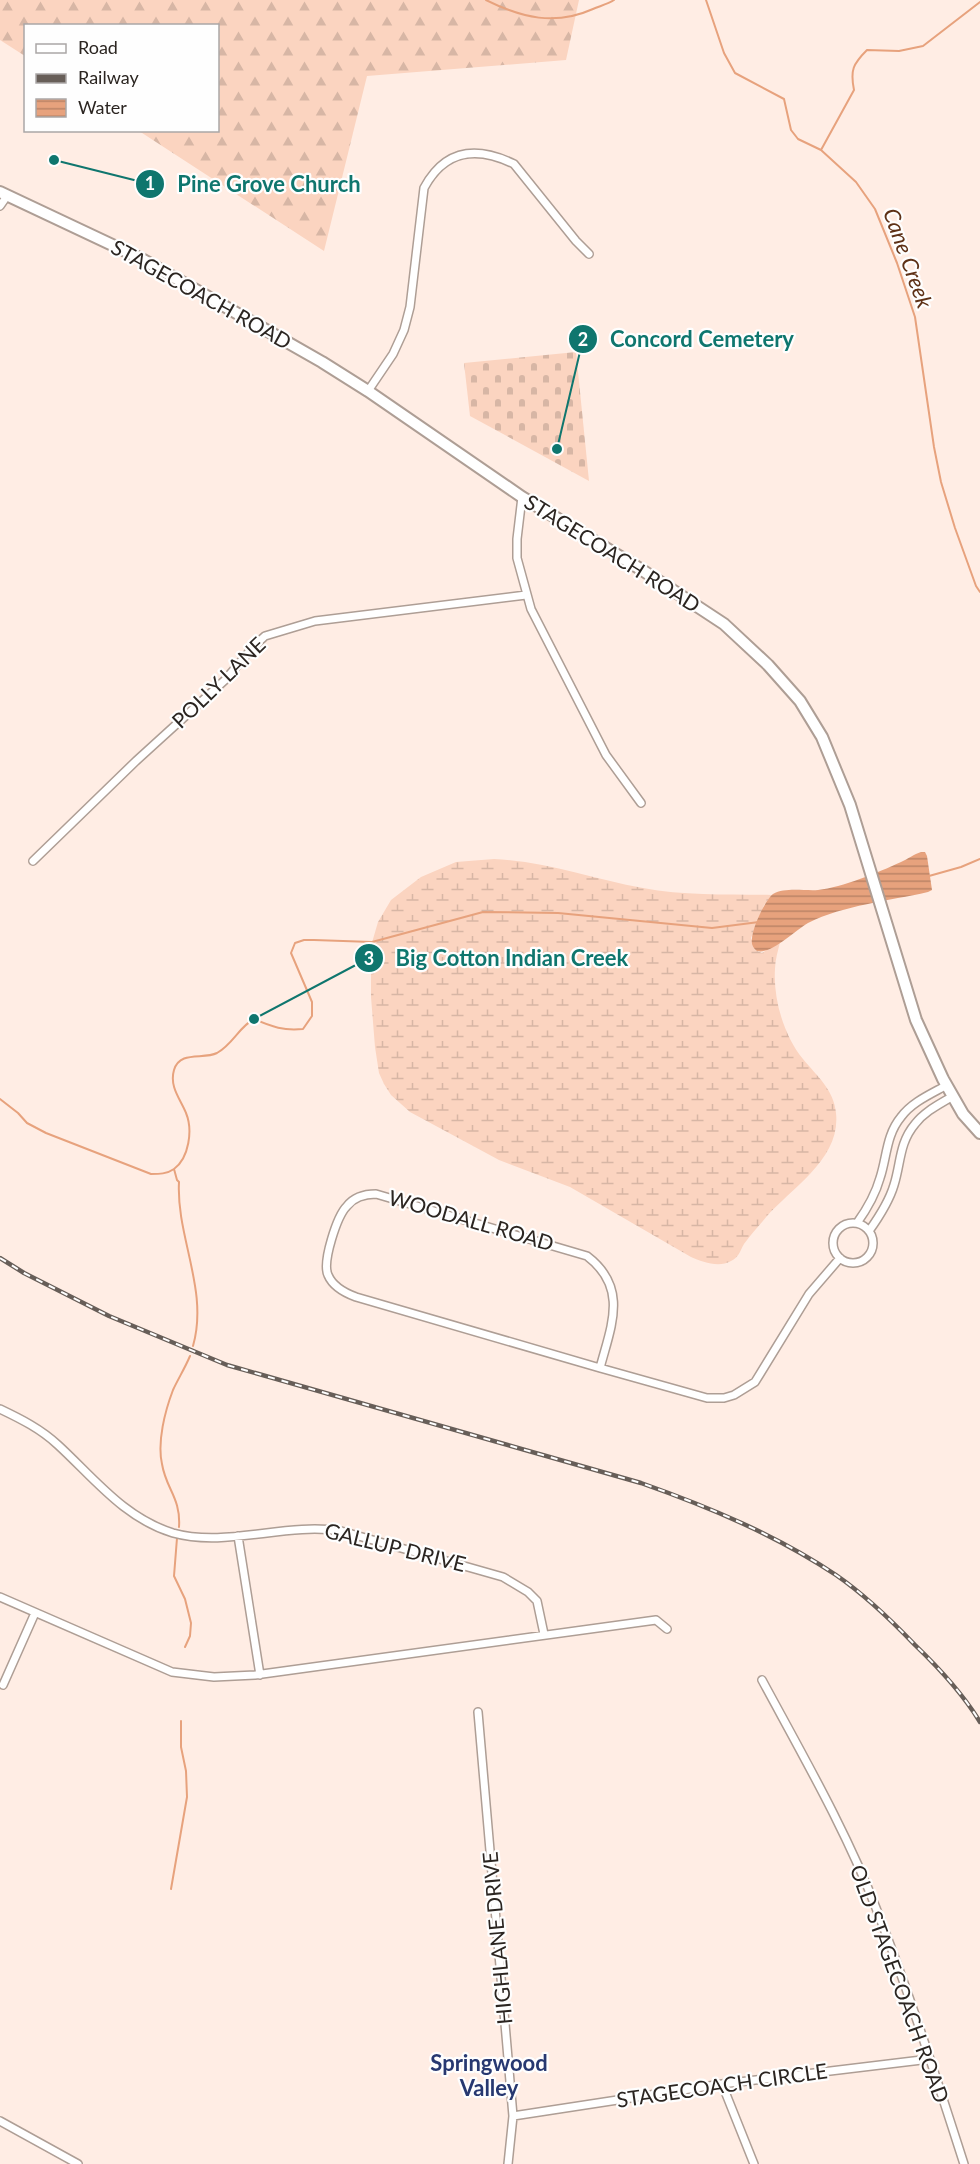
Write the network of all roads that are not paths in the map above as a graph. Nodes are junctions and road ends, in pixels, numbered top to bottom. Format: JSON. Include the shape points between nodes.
{"nodes":[{"id":1,"x":4,"y":194,"type":"edge"},
{"id":2,"x":0,"y":206,"type":"edge"},
{"id":3,"x":589,"y":254,"type":"dead end"},
{"id":4,"x":368,"y":391,"type":"junction"},
{"id":5,"x":522,"y":498,"type":"junction"},
{"id":6,"x":526,"y":595,"type":"junction"},
{"id":7,"x":641,"y":803,"type":"dead end"},
{"id":8,"x":33,"y":861,"type":"dead end"},
{"id":9,"x":947,"y":1085,"type":"junction"},
{"id":10,"x":953,"y":1096,"type":"junction"},
{"id":11,"x":980,"y":1133,"type":"edge"},
{"id":12,"x":857,"y":1223,"type":"junction"},
{"id":13,"x":869,"y":1231,"type":"junction"},
{"id":14,"x":840,"y":1258,"type":"junction"},
{"id":15,"x":600,"y":1368,"type":"junction"},
{"id":16,"x":0,"y":1409,"type":"edge"},
{"id":17,"x":238,"y":1536,"type":"junction"},
{"id":18,"x":0,"y":1597,"type":"edge"},
{"id":19,"x":35,"y":1613,"type":"junction"},
{"id":20,"x":667,"y":1629,"type":"dead end"},
{"id":21,"x":544,"y":1634,"type":"junction"},
{"id":22,"x":260,"y":1675,"type":"junction"},
{"id":23,"x":762,"y":1680,"type":"dead end"},
{"id":24,"x":3,"y":1685,"type":"dead end"},
{"id":25,"x":478,"y":1712,"type":"dead end"},
{"id":26,"x":930,"y":2059,"type":"junction"},
{"id":27,"x":722,"y":2084,"type":"junction"},
{"id":28,"x":513,"y":2116,"type":"junction"},
{"id":29,"x":0,"y":2121,"type":"edge"},
{"id":30,"x":78,"y":2164,"type":"edge"},
{"id":31,"x":508,"y":2164,"type":"edge"},
{"id":32,"x":754,"y":2164,"type":"edge"},
{"id":33,"x":964,"y":2164,"type":"edge"}],
"edges":[{"from":1,"to":2,"type":"street"},
{"from":1,"to":4,"type":"street","name":"STAGECOACH ROAD","via":[[140,258]]},
{"from":3,"to":4,"type":"street","via":[[514,164],[483,153],[454,157],[431,175],[424,188],[404,330]]},
{"from":4,"to":5,"type":"street","name":"STAGECOACH ROAD"},
{"from":5,"to":6,"type":"street","via":[[517,549]]},
{"from":5,"to":9,"type":"street","name":"STAGECOACH ROAD","via":[[724,624],[800,701],[822,737],[850,805],[916,1020]]},
{"from":6,"to":7,"type":"street","via":[[601,745]]},
{"from":6,"to":8,"type":"street","name":"POLLY LANE","via":[[315,621],[266,636],[225,680]]},
{"from":9,"to":10,"type":"street","name":"STAGECOACH ROAD"},
{"from":9,"to":12,"type":"street","via":[[906,1110],[898,1121],[888,1140],[876,1194]]},
{"from":10,"to":11,"type":"street","name":"STAGECOACH ROAD"},
{"from":10,"to":13,"type":"street","via":[[920,1117],[907,1134],[890,1197]]},
{"from":12,"to":13,"type":"street"},
{"from":12,"to":14,"type":"street","via":[[845,1225],[835,1235],[834,1248]]},
{"from":13,"to":14,"type":"street","via":[[873,1245],[867,1257],[854,1263]]},
{"from":14,"to":15,"type":"street","name":"WOODALL ROAD","via":[[808,1294],[759,1378],[739,1393],[708,1398]]},
{"from":15,"to":15,"type":"street","name":"WOODALL ROAD","via":[[340,1290],[328,1276],[325,1262],[345,1208],[358,1197],[376,1194],[587,1256],[608,1279],[615,1305]]},
{"from":16,"to":17,"type":"street","name":"GALLUP DRIVE","via":[[57,1443],[114,1500],[140,1518],[174,1533]]},
{"from":17,"to":21,"type":"street","name":"GALLUP DRIVE","via":[[320,1527],[503,1577],[537,1601]]},
{"from":17,"to":22,"type":"street"},
{"from":18,"to":19,"type":"street"},
{"from":19,"to":22,"type":"street","via":[[172,1672],[214,1677]]},
{"from":19,"to":24,"type":"street"},
{"from":20,"to":21,"type":"street","via":[[656,1620]]},
{"from":21,"to":22,"type":"street"},
{"from":23,"to":26,"type":"street","name":"OLD STAGECOACH ROAD","via":[[838,1823],[870,1893]]},
{"from":25,"to":28,"type":"street","name":"HIGHLANE DRIVE"},
{"from":26,"to":27,"type":"street","name":"STAGECOACH CIRCLE"},
{"from":26,"to":33,"type":"street","name":"OLD STAGECOACH ROAD"},
{"from":27,"to":28,"type":"street","name":"STAGECOACH CIRCLE"},
{"from":27,"to":32,"type":"street"},
{"from":28,"to":31,"type":"street","name":"HIGHLANE DRIVE"},
{"from":29,"to":30,"type":"street"}]}
